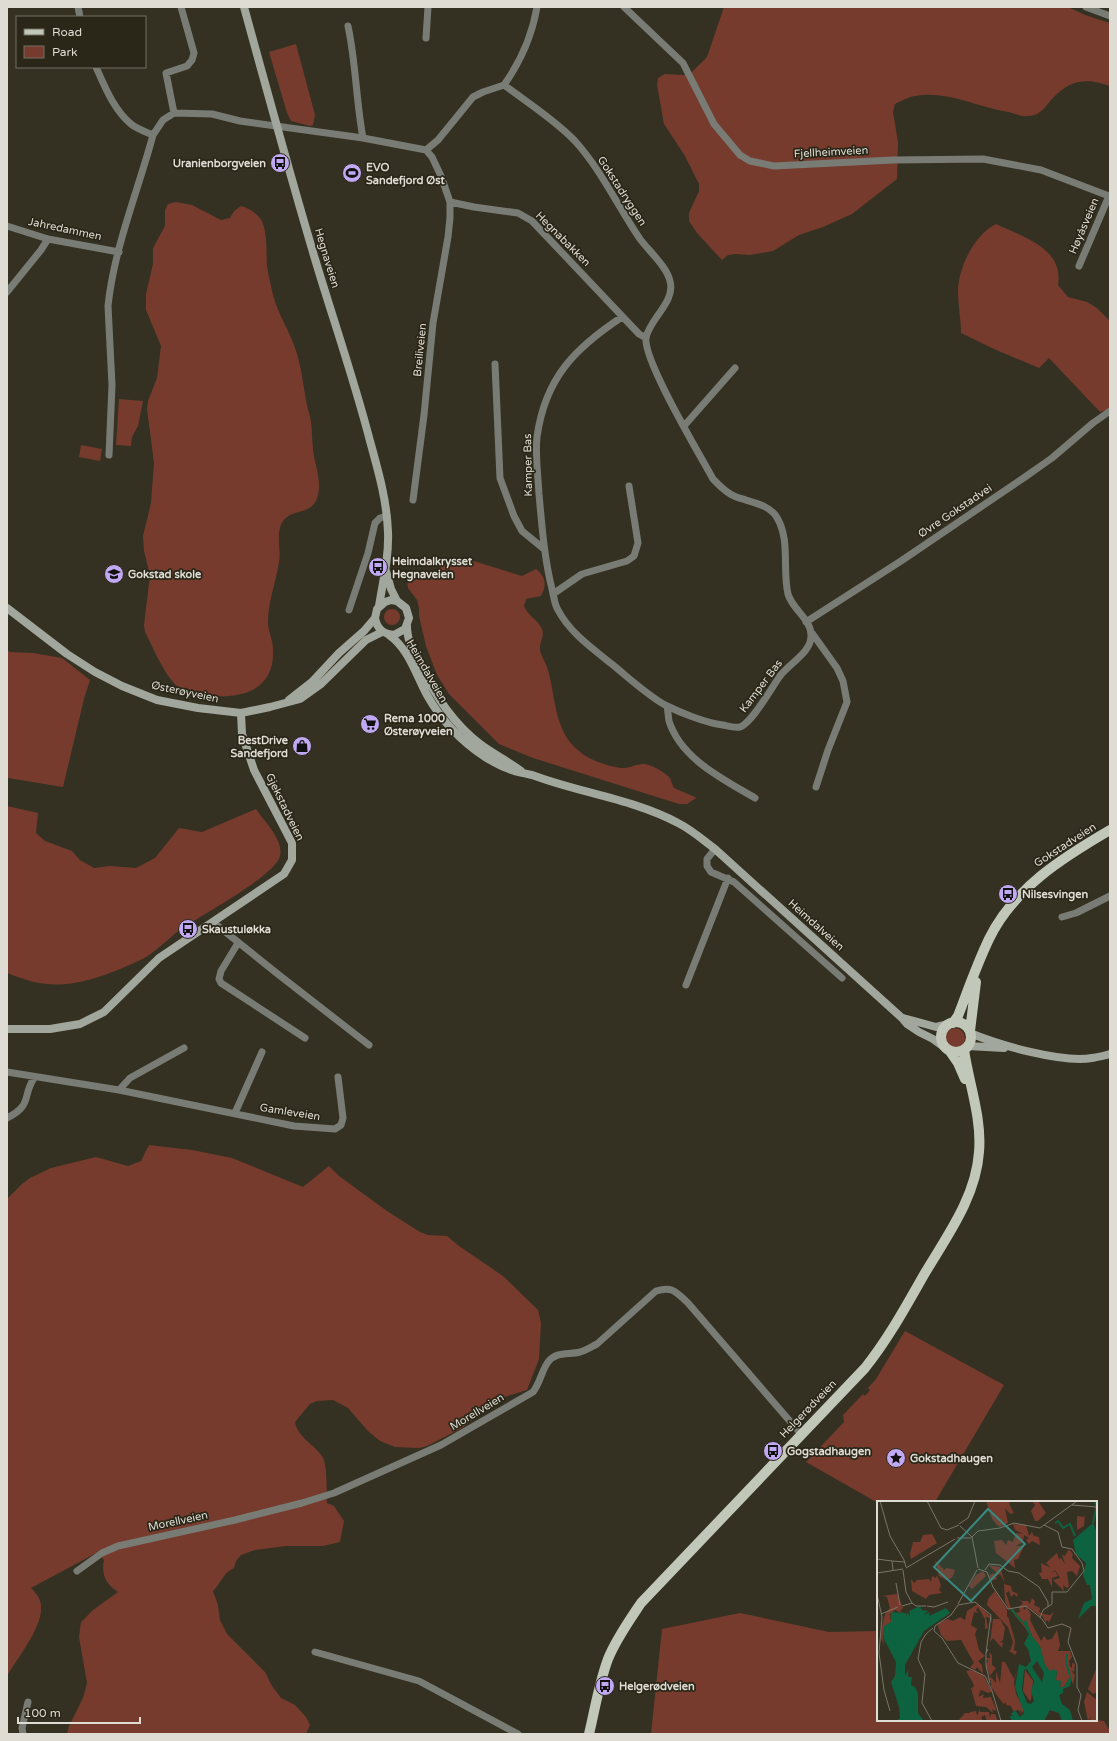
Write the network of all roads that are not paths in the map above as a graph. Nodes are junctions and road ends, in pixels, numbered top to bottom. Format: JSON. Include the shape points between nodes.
{"nodes":[{"id":1,"x":181,"y":7,"type":"edge"},
{"id":2,"x":244,"y":7,"type":"edge"},
{"id":3,"x":428,"y":7,"type":"edge"},
{"id":4,"x":537,"y":7,"type":"edge"},
{"id":5,"x":624,"y":7,"type":"edge"},
{"id":6,"x":1086,"y":7,"type":"edge"},
{"id":7,"x":1110,"y":16,"type":"edge"},
{"id":8,"x":348,"y":26,"type":"dead end"},
{"id":9,"x":426,"y":38,"type":"dead end"},
{"id":10,"x":96,"y":68,"type":"edge"},
{"id":11,"x":504,"y":85,"type":"junction"},
{"id":12,"x":174,"y":112,"type":"junction"},
{"id":13,"x":277,"y":126,"type":"junction"},
{"id":14,"x":154,"y":135,"type":"junction"},
{"id":15,"x":363,"y":138,"type":"junction"},
{"id":16,"x":426,"y":150,"type":"junction"},
{"id":17,"x":1110,"y":196,"type":"edge"},
{"id":18,"x":450,"y":202,"type":"junction"},
{"id":19,"x":7,"y":226,"type":"edge"},
{"id":20,"x":48,"y":239,"type":"junction"},
{"id":21,"x":119,"y":252,"type":"junction"},
{"id":22,"x":1080,"y":266,"type":"dead end"},
{"id":23,"x":7,"y":292,"type":"edge"},
{"id":24,"x":622,"y":317,"type":"junction"},
{"id":25,"x":646,"y":338,"type":"junction"},
{"id":26,"x":495,"y":364,"type":"dead end"},
{"id":27,"x":735,"y":368,"type":"dead end"},
{"id":28,"x":1110,"y":411,"type":"edge"},
{"id":29,"x":684,"y":426,"type":"junction"},
{"id":30,"x":109,"y":456,"type":"dead end"},
{"id":31,"x":629,"y":486,"type":"dead end"},
{"id":32,"x":412,"y":500,"type":"dead end"},
{"id":33,"x":387,"y":516,"type":"junction"},
{"id":34,"x":544,"y":550,"type":"junction"},
{"id":35,"x":386,"y":571,"type":"junction"},
{"id":36,"x":553,"y":594,"type":"junction"},
{"id":37,"x":397,"y":601,"type":"junction"},
{"id":38,"x":380,"y":606,"type":"junction"},
{"id":39,"x":7,"y":608,"type":"edge"},
{"id":40,"x":349,"y":610,"type":"dead end"},
{"id":41,"x":375,"y":618,"type":"junction"},
{"id":42,"x":806,"y":622,"type":"junction"},
{"id":43,"x":407,"y":626,"type":"junction"},
{"id":44,"x":386,"y":633,"type":"junction"},
{"id":45,"x":812,"y":633,"type":"junction"},
{"id":46,"x":287,"y":701,"type":"junction"},
{"id":47,"x":667,"y":706,"type":"junction"},
{"id":48,"x":241,"y":713,"type":"junction"},
{"id":49,"x":522,"y":772,"type":"junction"},
{"id":50,"x":816,"y":788,"type":"dead end"},
{"id":51,"x":755,"y":798,"type":"dead end"},
{"id":52,"x":1110,"y":830,"type":"edge"},
{"id":53,"x":715,"y":849,"type":"junction"},
{"id":54,"x":728,"y":878,"type":"junction"},
{"id":55,"x":1110,"y":896,"type":"edge"},
{"id":56,"x":1062,"y":918,"type":"dead end"},
{"id":57,"x":214,"y":922,"type":"junction"},
{"id":58,"x":238,"y":943,"type":"junction"},
{"id":59,"x":981,"y":959,"type":"junction"},
{"id":60,"x":842,"y":978,"type":"dead end"},
{"id":61,"x":686,"y":985,"type":"dead end"},
{"id":62,"x":902,"y":1018,"type":"junction"},
{"id":63,"x":951,"y":1024,"type":"junction"},
{"id":64,"x":7,"y":1029,"type":"edge"},
{"id":65,"x":970,"y":1032,"type":"junction"},
{"id":66,"x":305,"y":1038,"type":"dead end"},
{"id":67,"x":369,"y":1045,"type":"dead end"},
{"id":68,"x":184,"y":1048,"type":"dead end"},
{"id":69,"x":946,"y":1048,"type":"junction"},
{"id":70,"x":966,"y":1048,"type":"junction"},
{"id":71,"x":1020,"y":1049,"type":"junction"},
{"id":72,"x":262,"y":1052,"type":"dead end"},
{"id":73,"x":1110,"y":1054,"type":"edge"},
{"id":74,"x":7,"y":1072,"type":"edge"},
{"id":75,"x":338,"y":1077,"type":"dead end"},
{"id":76,"x":34,"y":1078,"type":"junction"},
{"id":77,"x":119,"y":1090,"type":"junction"},
{"id":78,"x":972,"y":1094,"type":"junction"},
{"id":79,"x":235,"y":1113,"type":"junction"},
{"id":80,"x":7,"y":1118,"type":"edge"},
{"id":81,"x":801,"y":1434,"type":"junction"},
{"id":82,"x":77,"y":1571,"type":"dead end"},
{"id":83,"x":315,"y":1652,"type":"dead end"},
{"id":84,"x":28,"y":1702,"type":"dead end"},
{"id":85,"x":23,"y":1734,"type":"edge"},
{"id":86,"x":518,"y":1734,"type":"edge"},
{"id":87,"x":589,"y":1734,"type":"edge"}],
"edges":[{"from":1,"to":12,"type":"street","via":[[194,53],[187,66],[166,73]]},
{"from":2,"to":13,"type":"main road","name":"Hegnaveien"},
{"from":3,"to":9,"type":"street"},
{"from":4,"to":11,"type":"street","via":[[523,54]]},
{"from":5,"to":17,"type":"street","name":"Fjellheimveien","via":[[683,63],[714,124],[740,155],[750,161],[774,166],[893,160],[984,159],[1041,170]]},
{"from":6,"to":7,"type":"street"},
{"from":8,"to":15,"type":"street"},
{"from":10,"to":14,"type":"street","via":[[110,97],[123,116],[132,124]]},
{"from":11,"to":16,"type":"street","via":[[473,97],[438,140]]},
{"from":11,"to":25,"type":"street","name":"Gokstadryggen","via":[[575,141],[600,174],[640,239],[667,274],[671,287],[667,301]]},
{"from":12,"to":13,"type":"street","via":[[212,114]]},
{"from":12,"to":14,"type":"street","via":[[163,120]]},
{"from":13,"to":15,"type":"street"},
{"from":13,"to":33,"type":"main road","name":"Hegnaveien","via":[[357,392]]},
{"from":14,"to":21,"type":"street"},
{"from":15,"to":16,"type":"street"},
{"from":16,"to":18,"type":"street","via":[[432,157]]},
{"from":17,"to":22,"type":"street","name":"Høyåsveien"},
{"from":18,"to":24,"type":"street","name":"Hegnabakken","via":[[526,216]]},
{"from":18,"to":32,"type":"street","name":"Breiliveien","via":[[448,237],[433,323]]},
{"from":19,"to":20,"type":"street","name":"Jahredammen"},
{"from":20,"to":21,"type":"street","name":"Jahredammen"},
{"from":20,"to":23,"type":"street"},
{"from":21,"to":30,"type":"street","via":[[108,306],[112,385]]},
{"from":24,"to":25,"type":"street","name":"Hegnabakken"},
{"from":24,"to":34,"type":"street","name":"Kamper Bas","via":[[591,340],[563,366],[542,411],[537,438],[537,468]]},
{"from":25,"to":29,"type":"street","via":[[647,349],[655,369]]},
{"from":26,"to":34,"type":"street","name":"Kamper Bas","via":[[500,478],[522,531]]},
{"from":27,"to":29,"type":"street"},
{"from":28,"to":42,"type":"street","name":"Øvre Gokstadvei","via":[[1025,477]]},
{"from":29,"to":42,"type":"street","via":[[723,490],[765,506],[777,518],[785,553],[788,592],[795,608]]},
{"from":31,"to":36,"type":"street","via":[[638,543],[634,556],[627,561],[582,574]]},
{"from":33,"to":35,"type":"main road","name":"Hegnaveien"},
{"from":33,"to":40,"type":"street","via":[[375,523]]},
{"from":34,"to":36,"type":"street","name":"Kamper Bas"},
{"from":35,"to":37,"type":"main road","name":"Hegnaveien","via":[[390,589]]},
{"from":35,"to":38,"type":"main road","name":"Hegnaveien","via":[[383,576]]},
{"from":36,"to":47,"type":"street","name":"Kamper Bas","via":[[556,607],[563,618],[583,640],[642,689]]},
{"from":37,"to":38,"type":"main road","via":[[388,601]]},
{"from":37,"to":43,"type":"main road","via":[[408,611]]},
{"from":38,"to":41,"type":"main road"},
{"from":39,"to":48,"type":"main road","name":"Østerøyveien","via":[[67,654],[122,686],[157,700]]},
{"from":41,"to":44,"type":"main road","via":[[377,626]]},
{"from":41,"to":46,"type":"main road","name":"Østerøyveien","via":[[317,678]]},
{"from":42,"to":45,"type":"street"},
{"from":43,"to":44,"type":"main road","via":[[400,633]]},
{"from":43,"to":49,"type":"main road","name":"Heimdalveien","via":[[414,654],[432,689],[450,715],[480,744]]},
{"from":44,"to":46,"type":"main road","name":"Østerøyveien","via":[[366,640],[314,690],[300,699]]},
{"from":44,"to":49,"type":"main road","name":"Heimdalveien","via":[[402,646],[428,697],[452,728],[484,756],[510,770]]},
{"from":45,"to":47,"type":"street","name":"Kamper Bas","via":[[807,649],[788,666],[757,711],[740,727],[714,724]]},
{"from":45,"to":50,"type":"street","via":[[837,668],[843,681],[847,702]]},
{"from":46,"to":48,"type":"main road","name":"Østerøyveien"},
{"from":47,"to":51,"type":"street","via":[[669,721],[680,743],[695,759]]},
{"from":48,"to":57,"type":"main road","name":"Gjekstadveien","via":[[242,734],[254,770],[292,843],[292,860],[279,878]]},
{"from":49,"to":53,"type":"main road","name":"Heimdalveien","via":[[644,808],[679,824]]},
{"from":52,"to":59,"type":"main road","name":"Gokstadveien","via":[[1061,860],[1020,894],[995,927]]},
{"from":53,"to":54,"type":"street","name":"Heimdalveien","via":[[707,859],[709,870]]},
{"from":53,"to":62,"type":"main road","name":"Heimdalveien"},
{"from":54,"to":60,"type":"street","name":"Heimdalveien"},
{"from":54,"to":61,"type":"street"},
{"from":55,"to":56,"type":"street"},
{"from":57,"to":58,"type":"street"},
{"from":57,"to":64,"type":"main road","name":"Gjekstadveien","via":[[159,958],[104,1012],[80,1024],[50,1029]]},
{"from":58,"to":66,"type":"street","via":[[221,971],[221,983]]},
{"from":58,"to":67,"type":"street"},
{"from":59,"to":63,"type":"main road","name":"Gokstadveien","via":[[958,1016]]},
{"from":59,"to":65,"type":"main road","name":"Gokstadveien"},
{"from":62,"to":63,"type":"main road","name":"Heimdalveien","via":[[936,1028]]},
{"from":62,"to":69,"type":"main road","name":"Heimdalveien","via":[[918,1032]]},
{"from":63,"to":65,"type":"main road","via":[[963,1024]]},
{"from":63,"to":69,"type":"main road","via":[[945,1027],[941,1036]]},
{"from":65,"to":70,"type":"main road","via":[[970,1042]]},
{"from":65,"to":71,"type":"main road","via":[[984,1039]]},
{"from":68,"to":77,"type":"street","via":[[130,1078]]},
{"from":69,"to":70,"type":"main road","via":[[959,1052]]},
{"from":69,"to":78,"type":"main road","name":"Helgerødveien","via":[[958,1063]]},
{"from":70,"to":71,"type":"main road"},
{"from":70,"to":78,"type":"main road","name":"Helgerødveien"},
{"from":71,"to":73,"type":"main road","via":[[1090,1059]]},
{"from":72,"to":79,"type":"street"},
{"from":74,"to":76,"type":"street","name":"Gamleveien"},
{"from":75,"to":79,"type":"street","name":"Gamleveien","via":[[343,1118],[341,1125],[335,1129],[294,1126]]},
{"from":76,"to":77,"type":"street","name":"Gamleveien"},
{"from":76,"to":80,"type":"street","via":[[24,1104],[18,1112]]},
{"from":77,"to":79,"type":"street","name":"Gamleveien"},
{"from":78,"to":81,"type":"main road","name":"Helgerødveien","via":[[978,1121],[979,1152],[975,1177],[964,1205],[879,1350]]},
{"from":81,"to":82,"type":"street","name":"Morellveien","via":[[688,1303],[672,1289],[666,1288],[656,1291],[597,1344],[578,1352],[556,1355],[548,1362],[533,1392],[441,1446],[334,1493],[250,1516],[118,1546],[102,1553]]},
{"from":81,"to":87,"type":"main road","name":"Helgerødveien","via":[[641,1603],[608,1658],[600,1680]]},
{"from":83,"to":86,"type":"street","via":[[419,1681]]},
{"from":84,"to":85,"type":"street"}]}
